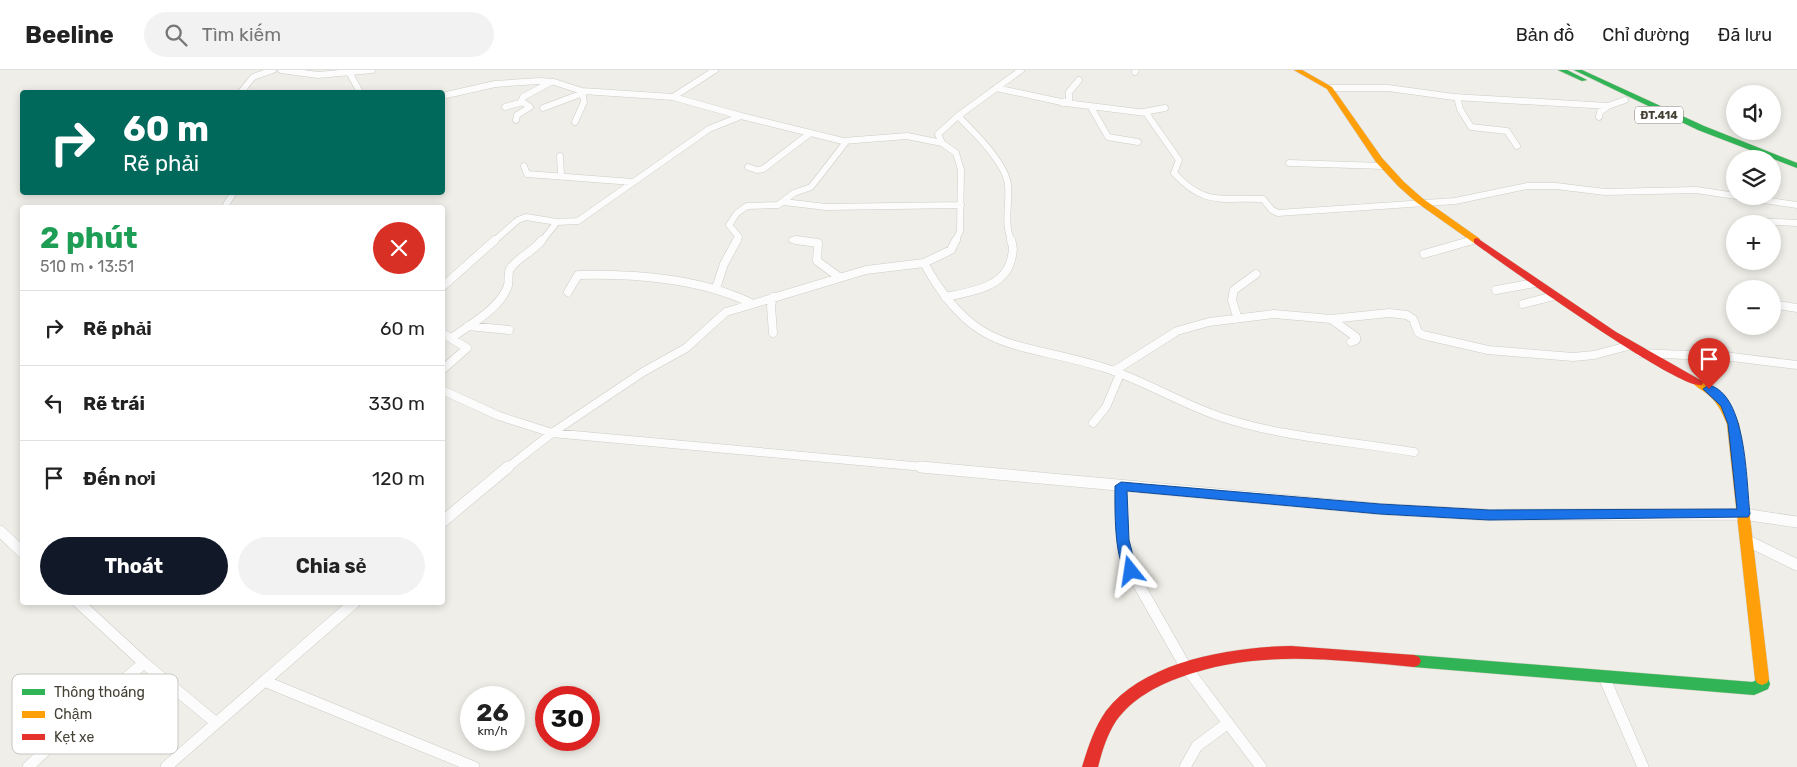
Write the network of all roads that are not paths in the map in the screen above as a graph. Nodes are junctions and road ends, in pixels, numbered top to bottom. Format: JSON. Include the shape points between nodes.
{"nodes":[{"id":1,"x":281,"y":70,"type":"edge"},
{"id":2,"x":372,"y":70,"type":"edge"},
{"id":3,"x":715,"y":70,"type":"edge"},
{"id":4,"x":1021,"y":70,"type":"edge"},
{"id":5,"x":1297,"y":70,"type":"edge"},
{"id":6,"x":1561,"y":70,"type":"edge"},
{"id":7,"x":1577,"y":70,"type":"edge"},
{"id":8,"x":270,"y":71,"type":"edge"},
{"id":9,"x":351,"y":72,"type":"edge"},
{"id":10,"x":1079,"y":80,"type":"dead end"},
{"id":11,"x":551,"y":82,"type":"junction"},
{"id":12,"x":996,"y":88,"type":"junction"},
{"id":13,"x":1331,"y":88,"type":"junction"},
{"id":14,"x":243,"y":90,"type":"edge"},
{"id":15,"x":359,"y":90,"type":"edge"},
{"id":16,"x":582,"y":92,"type":"junction"},
{"id":17,"x":445,"y":95,"type":"edge"},
{"id":18,"x":673,"y":97,"type":"junction"},
{"id":19,"x":1457,"y":97,"type":"junction"},
{"id":20,"x":1626,"y":100,"type":"junction"},
{"id":21,"x":523,"y":102,"type":"junction"},
{"id":22,"x":1062,"y":102,"type":"junction"},
{"id":23,"x":505,"y":106,"type":"dead end"},
{"id":24,"x":1608,"y":106,"type":"junction"},
{"id":25,"x":1091,"y":107,"type":"junction"},
{"id":26,"x":543,"y":108,"type":"dead end"},
{"id":27,"x":1165,"y":108,"type":"dead end"},
{"id":28,"x":1143,"y":112,"type":"junction"},
{"id":29,"x":741,"y":116,"type":"junction"},
{"id":30,"x":958,"y":116,"type":"junction"},
{"id":31,"x":1599,"y":117,"type":"dead end"},
{"id":32,"x":516,"y":120,"type":"dead end"},
{"id":33,"x":575,"y":122,"type":"dead end"},
{"id":34,"x":940,"y":130,"type":"junction"},
{"id":35,"x":810,"y":134,"type":"junction"},
{"id":36,"x":912,"y":137,"type":"junction"},
{"id":37,"x":846,"y":142,"type":"junction"},
{"id":38,"x":1138,"y":142,"type":"dead end"},
{"id":39,"x":942,"y":143,"type":"junction"},
{"id":40,"x":1517,"y":146,"type":"dead end"},
{"id":41,"x":1738,"y":150,"type":"edge"},
{"id":42,"x":560,"y":156,"type":"dead end"},
{"id":43,"x":1289,"y":163,"type":"dead end"},
{"id":44,"x":524,"y":166,"type":"dead end"},
{"id":45,"x":1384,"y":166,"type":"junction"},
{"id":46,"x":1797,"y":166,"type":"edge"},
{"id":47,"x":748,"y":167,"type":"dead end"},
{"id":48,"x":1781,"y":167,"type":"edge"},
{"id":49,"x":1797,"y":173,"type":"edge"},
{"id":50,"x":561,"y":175,"type":"junction"},
{"id":51,"x":633,"y":182,"type":"junction"},
{"id":52,"x":784,"y":202,"type":"junction"},
{"id":53,"x":1424,"y":203,"type":"junction"},
{"id":54,"x":961,"y":205,"type":"junction"},
{"id":55,"x":1797,"y":205,"type":"edge"},
{"id":56,"x":557,"y":222,"type":"junction"},
{"id":57,"x":1781,"y":222,"type":"edge"},
{"id":58,"x":1797,"y":223,"type":"edge"},
{"id":59,"x":792,"y":240,"type":"dead end"},
{"id":60,"x":1475,"y":240,"type":"junction"},
{"id":61,"x":1424,"y":254,"type":"dead end"},
{"id":62,"x":924,"y":263,"type":"junction"},
{"id":63,"x":1256,"y":274,"type":"dead end"},
{"id":64,"x":839,"y":278,"type":"junction"},
{"id":65,"x":1535,"y":283,"type":"junction"},
{"id":66,"x":445,"y":284,"type":"edge"},
{"id":67,"x":716,"y":288,"type":"junction"},
{"id":68,"x":1496,"y":290,"type":"dead end"},
{"id":69,"x":568,"y":292,"type":"dead end"},
{"id":70,"x":1554,"y":296,"type":"junction"},
{"id":71,"x":773,"y":297,"type":"junction"},
{"id":72,"x":945,"y":298,"type":"junction"},
{"id":73,"x":751,"y":303,"type":"junction"},
{"id":74,"x":1523,"y":304,"type":"dead end"},
{"id":75,"x":1781,"y":305,"type":"edge"},
{"id":76,"x":1797,"y":308,"type":"edge"},
{"id":77,"x":1235,"y":318,"type":"junction"},
{"id":78,"x":1331,"y":319,"type":"junction"},
{"id":79,"x":468,"y":326,"type":"junction"},
{"id":80,"x":509,"y":330,"type":"dead end"},
{"id":81,"x":773,"y":333,"type":"dead end"},
{"id":82,"x":445,"y":334,"type":"edge"},
{"id":83,"x":452,"y":338,"type":"junction"},
{"id":84,"x":1351,"y":342,"type":"dead end"},
{"id":85,"x":1628,"y":346,"type":"junction"},
{"id":86,"x":1640,"y":353,"type":"junction"},
{"id":87,"x":1797,"y":365,"type":"edge"},
{"id":88,"x":445,"y":367,"type":"edge"},
{"id":89,"x":1117,"y":372,"type":"junction"},
{"id":90,"x":445,"y":391,"type":"edge"},
{"id":91,"x":1093,"y":423,"type":"dead end"},
{"id":92,"x":552,"y":433,"type":"junction"},
{"id":93,"x":1414,"y":452,"type":"dead end"},
{"id":94,"x":1121,"y":486,"type":"junction"},
{"id":95,"x":1744,"y":514,"type":"junction"},
{"id":96,"x":445,"y":519,"type":"edge"},
{"id":97,"x":1797,"y":522,"type":"edge"},
{"id":98,"x":0,"y":530,"type":"edge"},
{"id":99,"x":4,"y":540,"type":"edge"},
{"id":100,"x":1746,"y":540,"type":"junction"},
{"id":101,"x":20,"y":551,"type":"edge"},
{"id":102,"x":1797,"y":565,"type":"edge"},
{"id":103,"x":81,"y":605,"type":"edge"},
{"id":104,"x":352,"y":605,"type":"edge"},
{"id":105,"x":144,"y":663,"type":"junction"},
{"id":106,"x":1185,"y":666,"type":"junction"},
{"id":107,"x":131,"y":674,"type":"edge"},
{"id":108,"x":157,"y":674,"type":"edge"},
{"id":109,"x":1604,"y":677,"type":"junction"},
{"id":110,"x":264,"y":681,"type":"junction"},
{"id":111,"x":178,"y":691,"type":"edge"},
{"id":112,"x":215,"y":722,"type":"junction"},
{"id":113,"x":1228,"y":723,"type":"junction"},
{"id":114,"x":42,"y":754,"type":"edge"},
{"id":115,"x":28,"y":767,"type":"edge"},
{"id":116,"x":166,"y":767,"type":"edge"},
{"id":117,"x":474,"y":767,"type":"edge"},
{"id":118,"x":1090,"y":767,"type":"edge"},
{"id":119,"x":1185,"y":767,"type":"edge"},
{"id":120,"x":1261,"y":767,"type":"edge"},
{"id":121,"x":1643,"y":767,"type":"edge"}],
"edges":[{"from":1,"to":9,"type":"street","via":[[318,75]]},
{"from":2,"to":9,"type":"street"},
{"from":3,"to":18,"type":"street"},
{"from":4,"to":12,"type":"street"},
{"from":5,"to":13,"type":"street"},
{"from":6,"to":20,"type":"street","number":"ĐT.414"},
{"from":7,"to":46,"type":"street","via":[[1701,128]]},
{"from":8,"to":14,"type":"street","via":[[253,77]]},
{"from":9,"to":15,"type":"street"},
{"from":10,"to":22,"type":"street","via":[[1070,92],[1069,102]]},
{"from":11,"to":16,"type":"street"},
{"from":11,"to":17,"type":"street","via":[[495,84]]},
{"from":11,"to":21,"type":"street","via":[[528,93]]},
{"from":12,"to":22,"type":"street"},
{"from":12,"to":30,"type":"street"},
{"from":13,"to":19,"type":"street","via":[[1388,88]]},
{"from":13,"to":45,"type":"street"},
{"from":16,"to":18,"type":"street"},
{"from":16,"to":26,"type":"street"},
{"from":16,"to":33,"type":"street","via":[[584,102]]},
{"from":18,"to":29,"type":"street"},
{"from":19,"to":24,"type":"street"},
{"from":19,"to":40,"type":"street","via":[[1471,127],[1505,131]]},
{"from":20,"to":24,"type":"street"},
{"from":20,"to":41,"type":"street","number":"ĐT.414"},
{"from":21,"to":23,"type":"street"},
{"from":21,"to":32,"type":"street","via":[[530,107],[517,115]]},
{"from":22,"to":25,"type":"street"},
{"from":24,"to":31,"type":"street"},
{"from":25,"to":28,"type":"street"},
{"from":25,"to":38,"type":"street","via":[[1108,137]]},
{"from":27,"to":28,"type":"street"},
{"from":28,"to":53,"type":"street","via":[[1179,160],[1174,173],[1190,191],[1204,198],[1263,199],[1274,212],[1285,214]]},
{"from":29,"to":35,"type":"street"},
{"from":29,"to":51,"type":"street","via":[[709,129]]},
{"from":30,"to":34,"type":"street"},
{"from":30,"to":72,"type":"street","via":[[1005,174],[1008,184],[1006,230],[1014,247],[1007,270],[999,279]]},
{"from":34,"to":36,"type":"street"},
{"from":34,"to":39,"type":"street","via":[[938,137]]},
{"from":35,"to":37,"type":"street"},
{"from":35,"to":47,"type":"street","via":[[763,169]]},
{"from":36,"to":37,"type":"street"},
{"from":36,"to":39,"type":"street"},
{"from":37,"to":52,"type":"street","via":[[815,184],[794,193]]},
{"from":39,"to":54,"type":"street","via":[[956,153],[961,170]]},
{"from":42,"to":50,"type":"street"},
{"from":43,"to":45,"type":"street"},
{"from":44,"to":50,"type":"street","via":[[526,174]]},
{"from":45,"to":53,"type":"street"},
{"from":48,"to":49,"type":"street"},
{"from":50,"to":51,"type":"street"},
{"from":51,"to":56,"type":"street","via":[[578,221]]},
{"from":52,"to":54,"type":"street","via":[[826,207]]},
{"from":52,"to":67,"type":"street","via":[[774,206],[746,206],[732,218],[729,225],[739,237],[724,264]]},
{"from":53,"to":55,"type":"street","via":[[1474,198],[1517,187],[1545,186],[1606,192],[1696,190]]},
{"from":53,"to":60,"type":"street"},
{"from":54,"to":62,"type":"street","via":[[956,243],[944,254]]},
{"from":56,"to":66,"type":"street","via":[[529,217],[518,220]]},
{"from":56,"to":79,"type":"street","via":[[536,248],[509,271],[508,287],[500,301]]},
{"from":57,"to":58,"type":"street"},
{"from":59,"to":64,"type":"street","via":[[818,244],[817,261]]},
{"from":60,"to":61,"type":"street"},
{"from":60,"to":65,"type":"street"},
{"from":62,"to":64,"type":"street","via":[[874,268]]},
{"from":62,"to":72,"type":"street"},
{"from":63,"to":77,"type":"street","via":[[1232,290],[1230,296]]},
{"from":64,"to":71,"type":"street"},
{"from":65,"to":68,"type":"street"},
{"from":65,"to":70,"type":"street"},
{"from":67,"to":69,"type":"street","via":[[637,275],[584,274],[576,277]]},
{"from":67,"to":73,"type":"street"},
{"from":70,"to":74,"type":"street"},
{"from":70,"to":85,"type":"street"},
{"from":71,"to":73,"type":"street"},
{"from":71,"to":81,"type":"street","via":[[770,306]]},
{"from":72,"to":89,"type":"street","via":[[974,328],[996,339]]},
{"from":73,"to":92,"type":"street","via":[[720,316],[686,348],[643,372]]},
{"from":75,"to":76,"type":"street"},
{"from":77,"to":78,"type":"street","via":[[1282,314]]},
{"from":77,"to":89,"type":"street","via":[[1177,331]]},
{"from":78,"to":84,"type":"street","via":[[1356,337]]},
{"from":78,"to":85,"type":"street","via":[[1400,314],[1413,319],[1422,335],[1497,350],[1573,357]]},
{"from":79,"to":80,"type":"street"},
{"from":79,"to":83,"type":"street"},
{"from":82,"to":83,"type":"street"},
{"from":83,"to":88,"type":"street","via":[[467,348]]},
{"from":85,"to":86,"type":"street"},
{"from":86,"to":87,"type":"street","via":[[1732,357]]},
{"from":86,"to":95,"type":"street","via":[[1709,389],[1726,405],[1734,424]]},
{"from":89,"to":91,"type":"street","via":[[1106,407]]},
{"from":89,"to":93,"type":"street","via":[[1210,413],[1236,421],[1304,438]]},
{"from":90,"to":92,"type":"street","via":[[499,416]]},
{"from":92,"to":94,"type":"street"},
{"from":92,"to":96,"type":"street"},
{"from":94,"to":95,"type":"street","via":[[1380,509],[1489,515]]},
{"from":94,"to":106,"type":"street","via":[[1122,540],[1131,571]]},
{"from":95,"to":97,"type":"street"},
{"from":95,"to":100,"type":"street"},
{"from":98,"to":99,"type":"street"},
{"from":99,"to":101,"type":"street"},
{"from":100,"to":102,"type":"street"},
{"from":100,"to":109,"type":"street","via":[[1763,678],[1759,688]]},
{"from":103,"to":105,"type":"street"},
{"from":104,"to":110,"type":"street"},
{"from":105,"to":107,"type":"street"},
{"from":105,"to":108,"type":"street"},
{"from":106,"to":109,"type":"street","via":[[1248,651],[1280,650]]},
{"from":106,"to":113,"type":"street"},
{"from":106,"to":118,"type":"street","via":[[1130,696],[1117,708],[1104,726]]},
{"from":109,"to":121,"type":"street"},
{"from":110,"to":112,"type":"street"},
{"from":110,"to":117,"type":"street"},
{"from":111,"to":112,"type":"street"},
{"from":112,"to":116,"type":"street"},
{"from":113,"to":119,"type":"street","via":[[1198,743]]},
{"from":113,"to":120,"type":"street"},
{"from":114,"to":115,"type":"street"}]}
